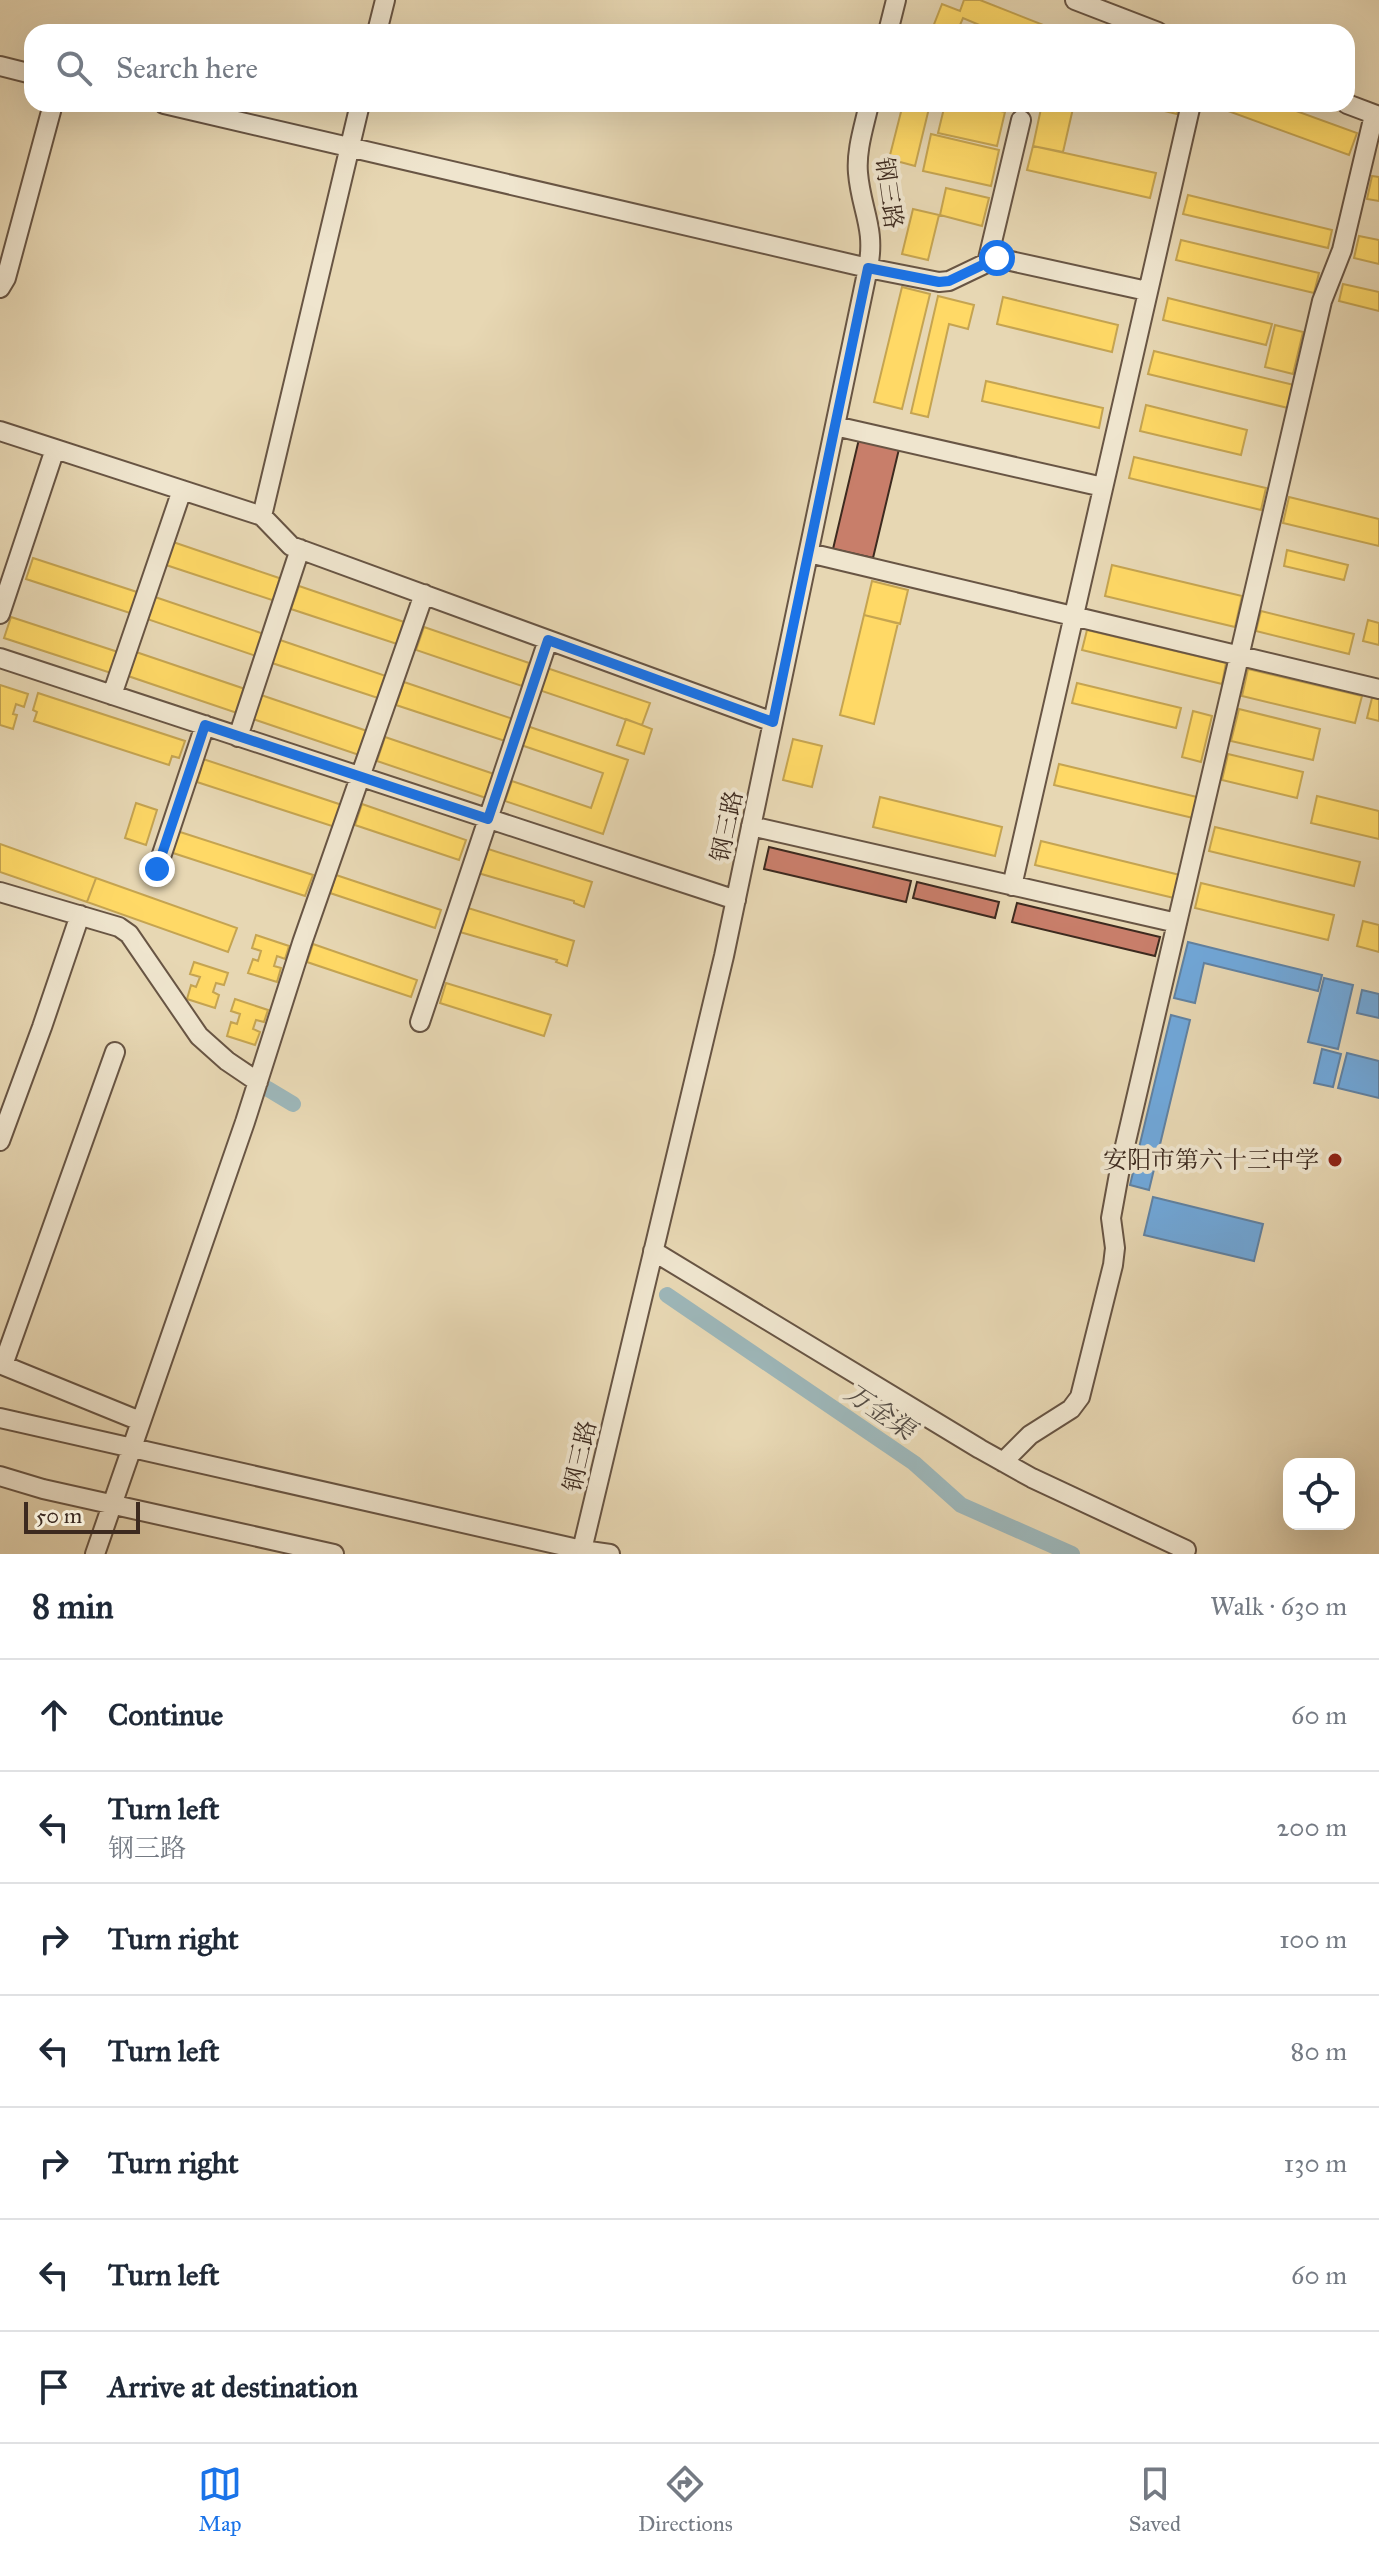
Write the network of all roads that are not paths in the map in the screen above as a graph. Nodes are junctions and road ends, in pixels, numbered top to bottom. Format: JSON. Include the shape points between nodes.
{"nodes":[{"id":1,"x":385,"y":0,"type":"edge"},
{"id":2,"x":896,"y":0,"type":"edge"},
{"id":3,"x":1075,"y":0,"type":"edge"},
{"id":4,"x":379,"y":24,"type":"edge"},
{"id":5,"x":890,"y":24,"type":"edge"},
{"id":6,"x":1137,"y":24,"type":"edge"},
{"id":7,"x":0,"y":66,"type":"edge"},
{"id":8,"x":24,"y":72,"type":"edge"},
{"id":9,"x":1355,"y":107,"type":"edge"},
{"id":10,"x":51,"y":112,"type":"edge"},
{"id":11,"x":199,"y":112,"type":"edge"},
{"id":12,"x":358,"y":112,"type":"edge"},
{"id":13,"x":867,"y":112,"type":"edge"},
{"id":14,"x":1189,"y":112,"type":"edge"},
{"id":15,"x":1377,"y":116,"type":"edge"},
{"id":16,"x":1021,"y":120,"type":"dead end"},
{"id":17,"x":350,"y":147,"type":"junction"},
{"id":18,"x":987,"y":263,"type":"junction"},
{"id":19,"x":868,"y":268,"type":"junction"},
{"id":20,"x":0,"y":288,"type":"edge"},
{"id":21,"x":1147,"y":291,"type":"junction"},
{"id":22,"x":835,"y":426,"type":"junction"},
{"id":23,"x":0,"y":431,"type":"edge"},
{"id":24,"x":55,"y":449,"type":"junction"},
{"id":25,"x":1103,"y":487,"type":"junction"},
{"id":26,"x":182,"y":490,"type":"junction"},
{"id":27,"x":262,"y":516,"type":"junction"},
{"id":28,"x":300,"y":549,"type":"junction"},
{"id":29,"x":809,"y":553,"type":"junction"},
{"id":30,"x":424,"y":594,"type":"junction"},
{"id":31,"x":0,"y":614,"type":"edge"},
{"id":32,"x":1074,"y":616,"type":"junction"},
{"id":33,"x":548,"y":640,"type":"junction"},
{"id":34,"x":1239,"y":655,"type":"junction"},
{"id":35,"x":0,"y":658,"type":"edge"},
{"id":36,"x":1379,"y":689,"type":"edge"},
{"id":37,"x":112,"y":695,"type":"junction"},
{"id":38,"x":773,"y":722,"type":"junction"},
{"id":39,"x":205,"y":725,"type":"junction"},
{"id":40,"x":238,"y":737,"type":"junction"},
{"id":41,"x":360,"y":777,"type":"junction"},
{"id":42,"x":488,"y":819,"type":"junction"},
{"id":43,"x":751,"y":826,"type":"junction"},
{"id":44,"x":157,"y":869,"type":"dead end"},
{"id":45,"x":1012,"y":886,"type":"junction"},
{"id":46,"x":0,"y":892,"type":"edge"},
{"id":47,"x":736,"y":900,"type":"junction"},
{"id":48,"x":80,"y":915,"type":"junction"},
{"id":49,"x":1177,"y":923,"type":"junction"},
{"id":50,"x":420,"y":1022,"type":"dead end"},
{"id":51,"x":115,"y":1052,"type":"dead end"},
{"id":52,"x":258,"y":1082,"type":"junction"},
{"id":53,"x":0,"y":1141,"type":"edge"},
{"id":54,"x":653,"y":1251,"type":"junction"},
{"id":55,"x":1,"y":1365,"type":"edge"},
{"id":56,"x":0,"y":1418,"type":"edge"},
{"id":57,"x":140,"y":1421,"type":"junction"},
{"id":58,"x":131,"y":1449,"type":"junction"},
{"id":59,"x":1003,"y":1462,"type":"junction"},
{"id":60,"x":0,"y":1476,"type":"edge"},
{"id":61,"x":112,"y":1505,"type":"junction"},
{"id":62,"x":269,"y":1547,"type":"edge"},
{"id":63,"x":1186,"y":1550,"type":"dead end"},
{"id":64,"x":581,"y":1552,"type":"edge"},
{"id":65,"x":95,"y":1554,"type":"edge"},
{"id":66,"x":334,"y":1554,"type":"edge"},
{"id":67,"x":610,"y":1554,"type":"edge"}],
"edges":[{"from":1,"to":4,"type":"street"},
{"from":2,"to":5,"type":"street"},
{"from":3,"to":6,"type":"street"},
{"from":7,"to":8,"type":"street"},
{"from":9,"to":15,"type":"street"},
{"from":10,"to":20,"type":"street"},
{"from":11,"to":17,"type":"street"},
{"from":12,"to":17,"type":"street"},
{"from":13,"to":19,"type":"street","name":"钢三路","via":[[858,174],[872,241]]},
{"from":14,"to":21,"type":"street"},
{"from":15,"to":34,"type":"street","via":[[1342,250],[1322,301]]},
{"from":16,"to":18,"type":"street"},
{"from":17,"to":19,"type":"street"},
{"from":17,"to":27,"type":"street"},
{"from":18,"to":19,"type":"street","via":[[939,282]]},
{"from":18,"to":21,"type":"street","via":[[997,258]]},
{"from":19,"to":22,"type":"street","name":"钢三路"},
{"from":21,"to":25,"type":"street"},
{"from":22,"to":25,"type":"street"},
{"from":22,"to":29,"type":"street","name":"钢三路"},
{"from":23,"to":24,"type":"street"},
{"from":24,"to":26,"type":"street"},
{"from":24,"to":31,"type":"street"},
{"from":25,"to":32,"type":"street"},
{"from":26,"to":27,"type":"street"},
{"from":26,"to":37,"type":"street"},
{"from":27,"to":28,"type":"street"},
{"from":28,"to":30,"type":"street"},
{"from":28,"to":40,"type":"street"},
{"from":29,"to":32,"type":"street"},
{"from":29,"to":38,"type":"street","name":"钢三路"},
{"from":30,"to":33,"type":"street"},
{"from":30,"to":41,"type":"street"},
{"from":32,"to":34,"type":"street"},
{"from":32,"to":45,"type":"street"},
{"from":33,"to":38,"type":"street"},
{"from":33,"to":42,"type":"street"},
{"from":34,"to":36,"type":"street"},
{"from":34,"to":49,"type":"street"},
{"from":35,"to":37,"type":"street"},
{"from":37,"to":39,"type":"street"},
{"from":38,"to":43,"type":"street","name":"钢三路"},
{"from":39,"to":40,"type":"street"},
{"from":39,"to":44,"type":"street"},
{"from":40,"to":41,"type":"street"},
{"from":41,"to":42,"type":"street"},
{"from":41,"to":52,"type":"street"},
{"from":42,"to":47,"type":"street"},
{"from":42,"to":50,"type":"street"},
{"from":43,"to":45,"type":"street"},
{"from":43,"to":47,"type":"street","name":"钢三路"},
{"from":45,"to":49,"type":"street"},
{"from":46,"to":48,"type":"street"},
{"from":47,"to":54,"type":"street","name":"钢三路"},
{"from":48,"to":52,"type":"street","via":[[129,934],[199,1036]]},
{"from":48,"to":53,"type":"street"},
{"from":49,"to":59,"type":"street","via":[[1121,1163],[1111,1218],[1113,1265],[1080,1397]]},
{"from":51,"to":55,"type":"street"},
{"from":52,"to":57,"type":"street"},
{"from":54,"to":59,"type":"street"},
{"from":54,"to":64,"type":"street","name":"钢三路"},
{"from":55,"to":57,"type":"street"},
{"from":56,"to":58,"type":"street"},
{"from":57,"to":58,"type":"street"},
{"from":58,"to":61,"type":"street"},
{"from":58,"to":64,"type":"street"},
{"from":59,"to":63,"type":"street"},
{"from":60,"to":61,"type":"street"},
{"from":61,"to":62,"type":"street"},
{"from":61,"to":65,"type":"street"},
{"from":62,"to":66,"type":"street"},
{"from":64,"to":67,"type":"street"}]}
